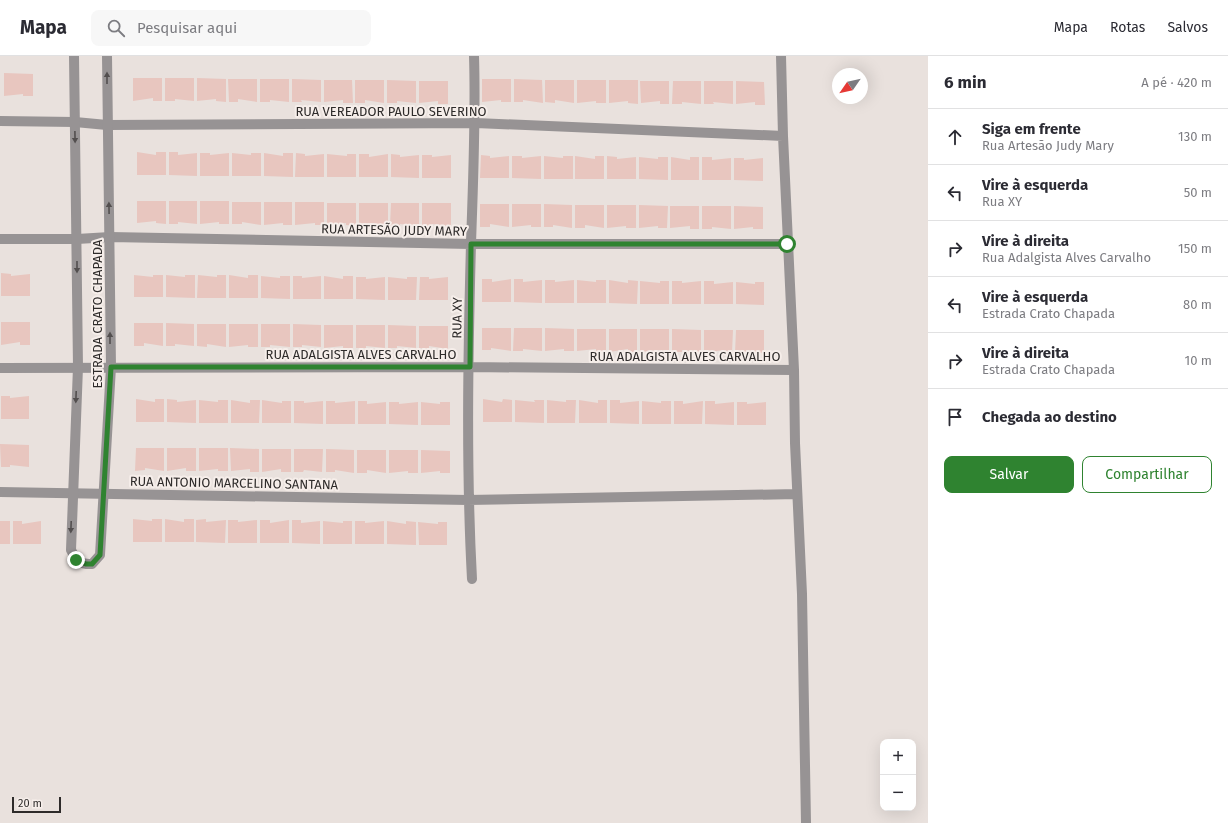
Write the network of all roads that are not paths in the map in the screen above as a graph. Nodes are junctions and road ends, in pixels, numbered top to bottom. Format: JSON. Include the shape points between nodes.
{"nodes":[{"id":1,"x":74,"y":56,"type":"edge"},
{"id":2,"x":107,"y":56,"type":"edge"},
{"id":3,"x":474,"y":56,"type":"edge"},
{"id":4,"x":781,"y":56,"type":"edge"},
{"id":5,"x":0,"y":121,"type":"edge"},
{"id":6,"x":75,"y":122,"type":"junction"},
{"id":7,"x":476,"y":123,"type":"junction"},
{"id":8,"x":107,"y":125,"type":"junction"},
{"id":9,"x":783,"y":136,"type":"junction"},
{"id":10,"x":110,"y":237,"type":"junction"},
{"id":11,"x":0,"y":239,"type":"edge"},
{"id":12,"x":77,"y":239,"type":"junction"},
{"id":13,"x":471,"y":244,"type":"junction"},
{"id":14,"x":787,"y":244,"type":"junction"},
{"id":15,"x":78,"y":367,"type":"junction"},
{"id":16,"x":111,"y":367,"type":"junction"},
{"id":17,"x":470,"y":367,"type":"junction"},
{"id":18,"x":0,"y":368,"type":"edge"},
{"id":19,"x":794,"y":370,"type":"junction"},
{"id":20,"x":0,"y":492,"type":"edge"},
{"id":21,"x":72,"y":493,"type":"junction"},
{"id":22,"x":105,"y":493,"type":"junction"},
{"id":23,"x":797,"y":494,"type":"junction"},
{"id":24,"x":468,"y":500,"type":"junction"},
{"id":25,"x":472,"y":580,"type":"dead end"},
{"id":26,"x":806,"y":823,"type":"edge"}],
"edges":[{"from":1,"to":6,"type":"street"},
{"from":8,"to":2,"type":"street","name":"ESTRADA CRATO CHAPADA","one_way":true},
{"from":3,"to":7,"type":"street","name":"RUA XY"},
{"from":4,"to":9,"type":"street"},
{"from":5,"to":6,"type":"street","name":"RUA VEREADOR PAULO SEVERINO"},
{"from":6,"to":8,"type":"street","name":"RUA VEREADOR PAULO SEVERINO"},
{"from":6,"to":12,"type":"street","one_way":true},
{"from":7,"to":8,"type":"street","name":"RUA VEREADOR PAULO SEVERINO"},
{"from":7,"to":9,"type":"street","name":"RUA VEREADOR PAULO SEVERINO"},
{"from":7,"to":13,"type":"street","name":"RUA XY"},
{"from":10,"to":8,"type":"street","name":"ESTRADA CRATO CHAPADA","one_way":true},
{"from":9,"to":14,"type":"street"},
{"from":10,"to":12,"type":"street","name":"RUA ARTESÃO JUDY MARY"},
{"from":10,"to":13,"type":"street","name":"RUA ARTESÃO JUDY MARY"},
{"from":16,"to":10,"type":"street","name":"ESTRADA CRATO CHAPADA","one_way":true},
{"from":11,"to":12,"type":"street","name":"RUA ARTESÃO JUDY MARY"},
{"from":12,"to":15,"type":"street","one_way":true},
{"from":13,"to":14,"type":"street","name":"RUA ARTESÃO JUDY MARY"},
{"from":13,"to":17,"type":"street","name":"RUA XY"},
{"from":14,"to":19,"type":"street"},
{"from":15,"to":16,"type":"street","name":"RUA ADALGISTA ALVES CARVALHO"},
{"from":15,"to":18,"type":"street","name":"RUA ADALGISTA ALVES CARVALHO"},
{"from":15,"to":21,"type":"street","one_way":true},
{"from":16,"to":17,"type":"street","name":"RUA ADALGISTA ALVES CARVALHO"},
{"from":16,"to":22,"type":"street","name":"ESTRADA CRATO CHAPADA"},
{"from":17,"to":19,"type":"street","name":"RUA ADALGISTA ALVES CARVALHO"},
{"from":17,"to":24,"type":"street","name":"RUA XY"},
{"from":19,"to":23,"type":"street"},
{"from":20,"to":21,"type":"street","name":"RUA ANTONIO MARCELINO SANTANA"},
{"from":21,"to":22,"type":"street","name":"RUA ANTONIO MARCELINO SANTANA"},
{"from":21,"to":22,"type":"street","name":"ESTRADA CRATO CHAPADA","one_way":true,"via":[[71,550],[76,560],[86,564],[92,564],[100,555]]},
{"from":22,"to":24,"type":"street","name":"RUA ANTONIO MARCELINO SANTANA"},
{"from":23,"to":24,"type":"street","name":"RUA ANTONIO MARCELINO SANTANA"},
{"from":23,"to":26,"type":"street","via":[[802,594]]},
{"from":24,"to":25,"type":"street","name":"RUA XY"}]}
